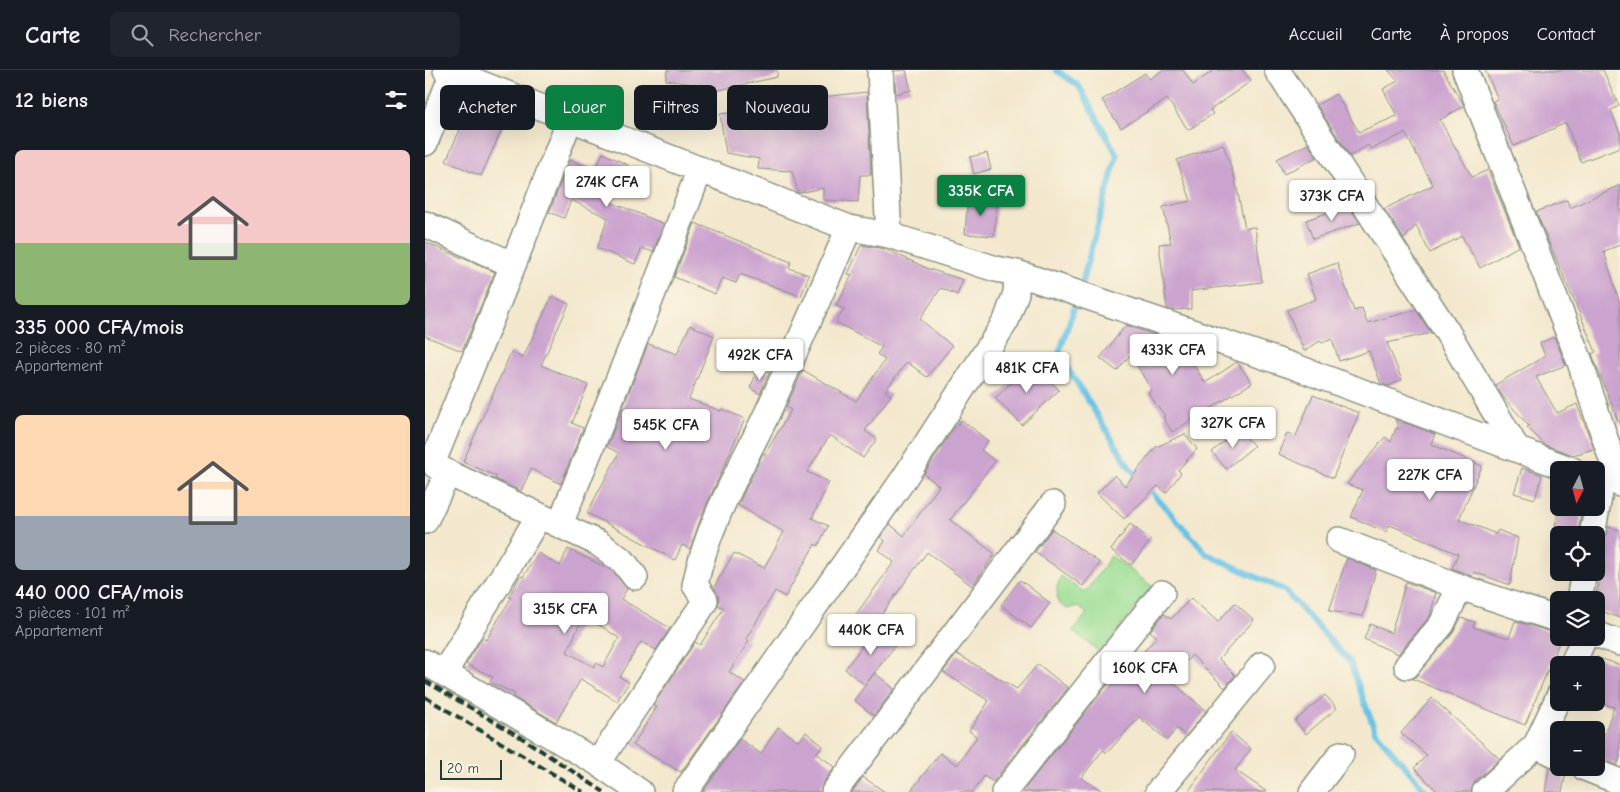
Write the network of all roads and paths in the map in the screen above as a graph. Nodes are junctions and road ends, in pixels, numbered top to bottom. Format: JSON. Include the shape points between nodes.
{"nodes":[{"id":1,"x":879,"y":70,"type":"edge"},
{"id":2,"x":1277,"y":70,"type":"edge"},
{"id":3,"x":1465,"y":70,"type":"edge"},
{"id":4,"x":451,"y":71,"type":"edge"},
{"id":5,"x":545,"y":108,"type":"edge"},
{"id":6,"x":565,"y":130,"type":"edge"},
{"id":7,"x":601,"y":130,"type":"edge"},
{"id":8,"x":425,"y":143,"type":"edge"},
{"id":9,"x":700,"y":169,"type":"junction"},
{"id":10,"x":425,"y":224,"type":"edge"},
{"id":11,"x":849,"y":228,"type":"junction"},
{"id":12,"x":889,"y":236,"type":"junction"},
{"id":13,"x":513,"y":265,"type":"junction"},
{"id":14,"x":1017,"y":273,"type":"junction"},
{"id":15,"x":1517,"y":449,"type":"junction"},
{"id":16,"x":1550,"y":462,"type":"edge"},
{"id":17,"x":448,"y":473,"type":"junction"},
{"id":18,"x":1610,"y":483,"type":"edge"},
{"id":19,"x":1053,"y":504,"type":"dead end"},
{"id":20,"x":549,"y":520,"type":"junction"},
{"id":21,"x":425,"y":521,"type":"edge"},
{"id":22,"x":1595,"y":526,"type":"edge"},
{"id":23,"x":1339,"y":540,"type":"dead end"},
{"id":24,"x":635,"y":578,"type":"dead end"},
{"id":25,"x":1461,"y":588,"type":"junction"},
{"id":26,"x":1162,"y":593,"type":"dead end"},
{"id":27,"x":1550,"y":617,"type":"edge"},
{"id":28,"x":1605,"y":637,"type":"edge"},
{"id":29,"x":1620,"y":643,"type":"edge"},
{"id":30,"x":1262,"y":665,"type":"dead end"},
{"id":31,"x":1407,"y":666,"type":"dead end"},
{"id":32,"x":434,"y":667,"type":"edge"},
{"id":33,"x":1552,"y":711,"type":"edge"},
{"id":34,"x":1536,"y":745,"type":"junction"},
{"id":35,"x":1550,"y":752,"type":"edge"},
{"id":36,"x":1341,"y":754,"type":"dead end"},
{"id":37,"x":598,"y":763,"type":"junction"},
{"id":38,"x":1605,"y":776,"type":"edge"},
{"id":39,"x":1620,"y":782,"type":"edge"},
{"id":40,"x":640,"y":792,"type":"edge"},
{"id":41,"x":685,"y":792,"type":"edge"},
{"id":42,"x":834,"y":792,"type":"edge"},
{"id":43,"x":1004,"y":792,"type":"edge"},
{"id":44,"x":1158,"y":792,"type":"edge"},
{"id":45,"x":1312,"y":792,"type":"edge"},
{"id":46,"x":1485,"y":792,"type":"edge"}],
"edges":[{"from":1,"to":12,"type":"street"},
{"from":2,"to":15,"type":"street","via":[[1447,330]]},
{"from":3,"to":18,"type":"street","via":[[1580,362]]},
{"from":4,"to":5,"type":"street"},
{"from":4,"to":8,"type":"street"},
{"from":6,"to":13,"type":"street"},
{"from":7,"to":9,"type":"street"},
{"from":9,"to":11,"type":"street"},
{"from":9,"to":20,"type":"street","via":[[643,320]]},
{"from":10,"to":13,"type":"street"},
{"from":11,"to":12,"type":"street"},
{"from":11,"to":37,"type":"street","via":[[712,529],[695,584],[704,603]]},
{"from":12,"to":14,"type":"street"},
{"from":13,"to":17,"type":"street","via":[[433,456],[436,466]]},
{"from":14,"to":15,"type":"street","via":[[1293,366]]},
{"from":14,"to":41,"type":"street","via":[[1015,293],[1006,321],[903,480]]},
{"from":15,"to":16,"type":"street"},
{"from":17,"to":20,"type":"street"},
{"from":17,"to":21,"type":"street"},
{"from":18,"to":22,"type":"street"},
{"from":19,"to":42,"type":"street"},
{"from":20,"to":24,"type":"street","via":[[612,552]]},
{"from":20,"to":32,"type":"street"},
{"from":23,"to":25,"type":"street"},
{"from":25,"to":27,"type":"street"},
{"from":25,"to":31,"type":"street","via":[[1442,624]]},
{"from":26,"to":43,"type":"street"},
{"from":28,"to":29,"type":"street"},
{"from":30,"to":44,"type":"street"},
{"from":32,"to":37,"type":"street"},
{"from":33,"to":34,"type":"street"},
{"from":34,"to":35,"type":"street"},
{"from":34,"to":46,"type":"street"},
{"from":36,"to":45,"type":"street"},
{"from":37,"to":40,"type":"street"},
{"from":38,"to":39,"type":"street"}]}
